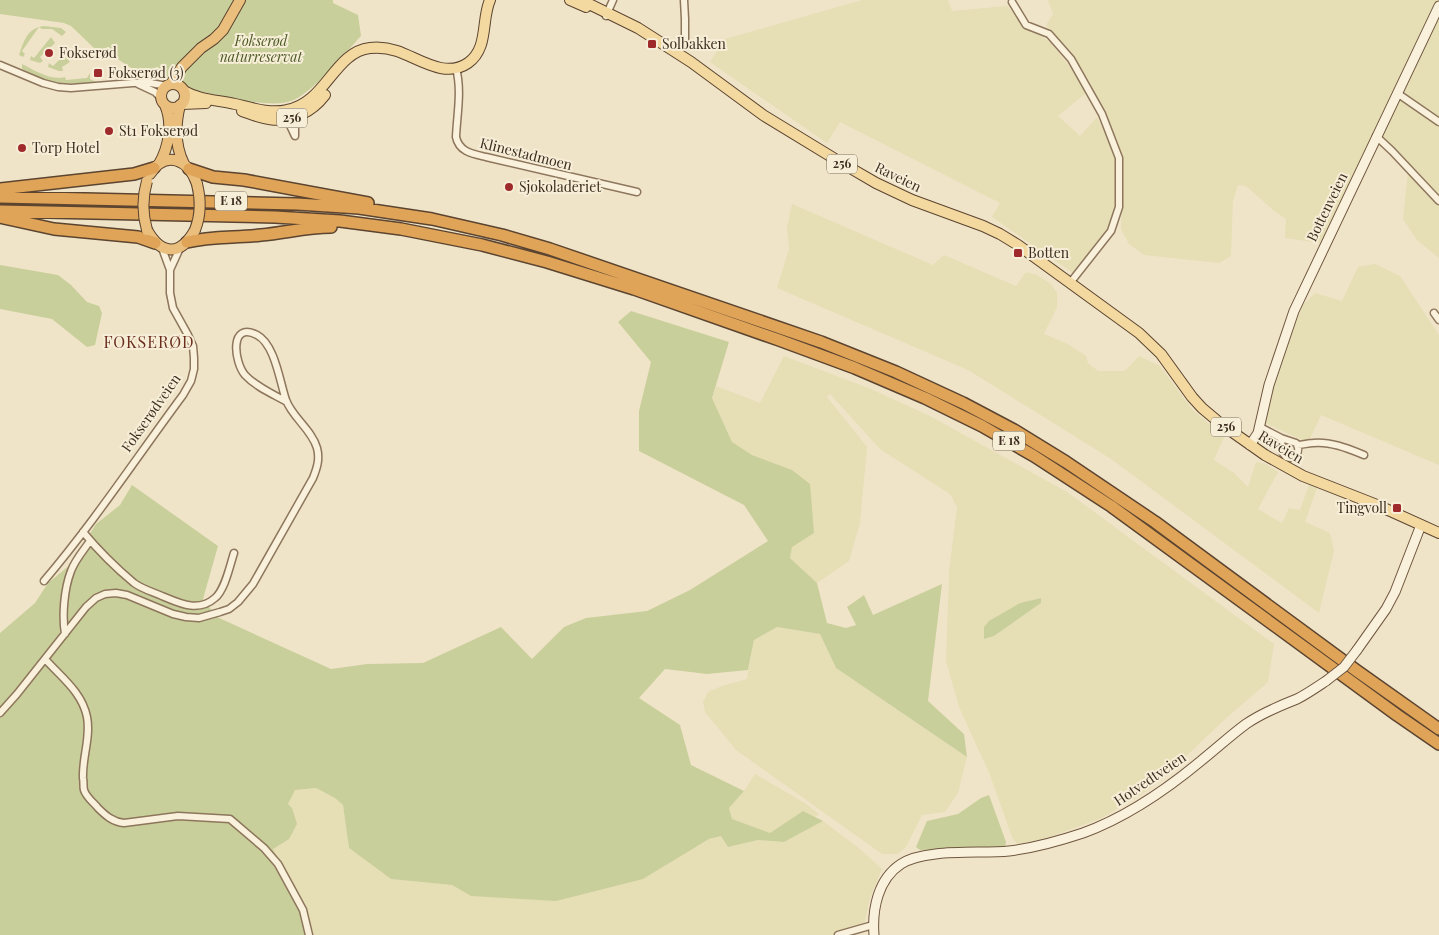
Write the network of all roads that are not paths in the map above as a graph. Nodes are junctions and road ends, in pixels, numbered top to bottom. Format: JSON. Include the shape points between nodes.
{"nodes":[{"id":1,"x":240,"y":0,"type":"edge"},
{"id":2,"x":490,"y":0,"type":"edge"},
{"id":3,"x":570,"y":0,"type":"edge"},
{"id":4,"x":581,"y":0,"type":"edge"},
{"id":5,"x":613,"y":0,"type":"edge"},
{"id":6,"x":684,"y":0,"type":"edge"},
{"id":7,"x":1012,"y":2,"type":"dead end"},
{"id":8,"x":1439,"y":6,"type":"edge"},
{"id":9,"x":606,"y":14,"type":"junction"},
{"id":10,"x":685,"y":46,"type":"dead end"},
{"id":11,"x":201,"y":48,"type":"junction"},
{"id":12,"x":0,"y":65,"type":"edge"},
{"id":13,"x":456,"y":68,"type":"junction"},
{"id":14,"x":137,"y":84,"type":"junction"},
{"id":15,"x":169,"y":85,"type":"junction"},
{"id":16,"x":183,"y":89,"type":"junction"},
{"id":17,"x":1397,"y":93,"type":"junction"},
{"id":18,"x":163,"y":102,"type":"junction"},
{"id":19,"x":181,"y":104,"type":"junction"},
{"id":20,"x":290,"y":116,"type":"junction"},
{"id":21,"x":1439,"y":122,"type":"edge"},
{"id":22,"x":1376,"y":136,"type":"junction"},
{"id":23,"x":157,"y":166,"type":"junction"},
{"id":24,"x":187,"y":166,"type":"junction"},
{"id":25,"x":0,"y":189,"type":"edge"},
{"id":26,"x":637,"y":192,"type":"dead end"},
{"id":27,"x":0,"y":197,"type":"edge"},
{"id":28,"x":1439,"y":201,"type":"edge"},
{"id":29,"x":0,"y":211,"type":"edge"},
{"id":30,"x":0,"y":218,"type":"edge"},
{"id":31,"x":461,"y":224,"type":"junction"},
{"id":32,"x":401,"y":229,"type":"junction"},
{"id":33,"x":159,"y":245,"type":"junction"},
{"id":34,"x":183,"y":245,"type":"junction"},
{"id":35,"x":170,"y":270,"type":"junction"},
{"id":36,"x":1070,"y":283,"type":"junction"},
{"id":37,"x":1434,"y":313,"type":"dead end"},
{"id":38,"x":1439,"y":320,"type":"edge"},
{"id":39,"x":287,"y":402,"type":"junction"},
{"id":40,"x":1260,"y":428,"type":"junction"},
{"id":41,"x":1281,"y":438,"type":"junction"},
{"id":42,"x":1250,"y":445,"type":"junction"},
{"id":43,"x":1297,"y":445,"type":"junction"},
{"id":44,"x":1364,"y":455,"type":"dead end"},
{"id":45,"x":1422,"y":525,"type":"junction"},
{"id":46,"x":83,"y":532,"type":"junction"},
{"id":47,"x":1439,"y":532,"type":"edge"},
{"id":48,"x":90,"y":541,"type":"junction"},
{"id":49,"x":234,"y":553,"type":"dead end"},
{"id":50,"x":44,"y":581,"type":"dead end"},
{"id":51,"x":65,"y":634,"type":"junction"},
{"id":52,"x":45,"y":659,"type":"junction"},
{"id":53,"x":0,"y":713,"type":"edge"},
{"id":54,"x":1439,"y":730,"type":"edge"},
{"id":55,"x":1439,"y":744,"type":"edge"},
{"id":56,"x":873,"y":925,"type":"junction"},
{"id":57,"x":309,"y":935,"type":"edge"},
{"id":58,"x":838,"y":935,"type":"edge"},
{"id":59,"x":874,"y":935,"type":"edge"}],
"edges":[{"from":1,"to":11,"type":"highway","number":"E 18","via":[[222,30]]},
{"from":2,"to":13,"type":"main road","via":[[478,51],[468,63]]},
{"from":3,"to":9,"type":"main road","name":"Raveien","number":"256"},
{"from":4,"to":9,"type":"main road","name":"Raveien","number":"256"},
{"from":5,"to":9,"type":"street"},
{"from":6,"to":10,"type":"street"},
{"from":7,"to":36,"type":"street","via":[[1026,25],[1049,34],[1071,59],[1102,114],[1119,158],[1119,207],[1111,231]]},
{"from":8,"to":17,"type":"main road","name":"Bottenveien"},
{"from":9,"to":36,"type":"main road","name":"Raveien","number":"256","via":[[691,62],[763,115],[876,183],[1000,234]]},
{"from":11,"to":15,"type":"highway","number":"E 18"},
{"from":11,"to":16,"type":"highway","number":"E 18","via":[[185,68]]},
{"from":12,"to":14,"type":"street","via":[[58,87]]},
{"from":13,"to":20,"type":"main road","number":"256","via":[[438,68],[396,50],[376,48],[361,53],[348,63],[310,110]]},
{"from":13,"to":26,"type":"street","name":"Klinestadmoen","via":[[459,84],[456,137],[464,150]]},
{"from":14,"to":15,"type":"street"},
{"from":14,"to":18,"type":"street","via":[[148,88]]},
{"from":15,"to":16,"type":"highway"},
{"from":15,"to":18,"type":"highway","number":"E 18","via":[[163,90]]},
{"from":16,"to":19,"type":"highway","number":"E 18","via":[[185,99]]},
{"from":16,"to":20,"type":"main road","number":"256","via":[[199,98],[280,111]]},
{"from":17,"to":21,"type":"street"},
{"from":17,"to":22,"type":"main road","name":"Bottenveien"},
{"from":18,"to":19,"type":"highway","via":[[173,108]]},
{"from":18,"to":23,"type":"highway","via":[[168,115],[168,139]]},
{"from":19,"to":20,"type":"main road","number":"256","via":[[227,106],[265,118]]},
{"from":19,"to":24,"type":"highway","number":"E 18","via":[[177,140]]},
{"from":22,"to":28,"type":"street"},
{"from":22,"to":40,"type":"main road","name":"Bottenveien","via":[[1294,311],[1269,385]]},
{"from":23,"to":24,"type":"highway","via":[[172,160]]},
{"from":23,"to":25,"type":"highway","via":[[134,174]]},
{"from":23,"to":33,"type":"highway","bridge":true,"via":[[147,181],[143,202],[147,230]]},
{"from":24,"to":31,"type":"highway","via":[[213,177],[450,218]]},
{"from":24,"to":34,"type":"highway","number":"E 18","bridge":true,"via":[[197,184],[200,210],[195,230]]},
{"from":27,"to":31,"type":"highway","number":"E 18","via":[[319,205]]},
{"from":29,"to":32,"type":"highway","number":"E 18","via":[[261,216]]},
{"from":30,"to":33,"type":"highway","via":[[54,229],[138,237]]},
{"from":31,"to":54,"type":"highway","number":"E 18","via":[[589,261],[820,342],[896,372],[988,416],[1117,495]]},
{"from":32,"to":34,"type":"highway","number":"E 18","via":[[318,227],[260,235],[210,237]]},
{"from":32,"to":55,"type":"highway","number":"E 18","via":[[500,249],[634,289],[855,368],[958,414],[1034,456],[1105,501]]},
{"from":33,"to":34,"type":"highway","number":"E 18","via":[[170,250]]},
{"from":33,"to":35,"type":"street","name":"Fokserødveien"},
{"from":34,"to":35,"type":"street","name":"Fokserødveien"},
{"from":35,"to":46,"type":"street","name":"Fokserødveien","via":[[173,308],[193,346],[191,381]]},
{"from":36,"to":42,"type":"main road","name":"Raveien","number":"256","via":[[1149,341],[1202,408]]},
{"from":37,"to":38,"type":"street"},
{"from":39,"to":39,"type":"street","via":[[268,345],[249,332],[238,336],[236,344],[245,374]]},
{"from":39,"to":51,"type":"street","via":[[314,441],[319,460],[313,478],[257,576],[238,602],[199,618],[173,614],[116,592],[105,594],[86,607]]},
{"from":40,"to":41,"type":"street"},
{"from":40,"to":42,"type":"main road","name":"Bottenveien"},
{"from":41,"to":43,"type":"street"},
{"from":41,"to":43,"type":"street","via":[[1282,452],[1286,457],[1296,456]]},
{"from":42,"to":45,"type":"main road","name":"Raveien","number":"256","via":[[1303,476]]},
{"from":43,"to":44,"type":"street","via":[[1311,442],[1332,444]]},
{"from":45,"to":47,"type":"main road","name":"Raveien","number":"256"},
{"from":45,"to":56,"type":"main road","name":"Hotvedtveien","bridge":true,"via":[[1386,609],[1344,666],[1326,682],[1247,723],[1161,791],[1129,811],[1084,832],[1054,842],[1011,850],[933,854],[902,864],[887,877],[881,888]]},
{"from":46,"to":48,"type":"street"},
{"from":46,"to":50,"type":"street","name":"Fokserødveien"},
{"from":48,"to":49,"type":"street","via":[[136,584],[187,606],[207,603],[218,596]]},
{"from":48,"to":51,"type":"street","via":[[70,572],[64,610]]},
{"from":51,"to":52,"type":"street"},
{"from":52,"to":53,"type":"street"},
{"from":52,"to":57,"type":"street","via":[[72,686],[83,706],[88,727],[84,790],[104,814],[124,823],[178,816],[230,819],[278,864],[303,910]]},
{"from":56,"to":58,"type":"street"},
{"from":56,"to":59,"type":"main road","name":"Hotvedtveien"}]}
